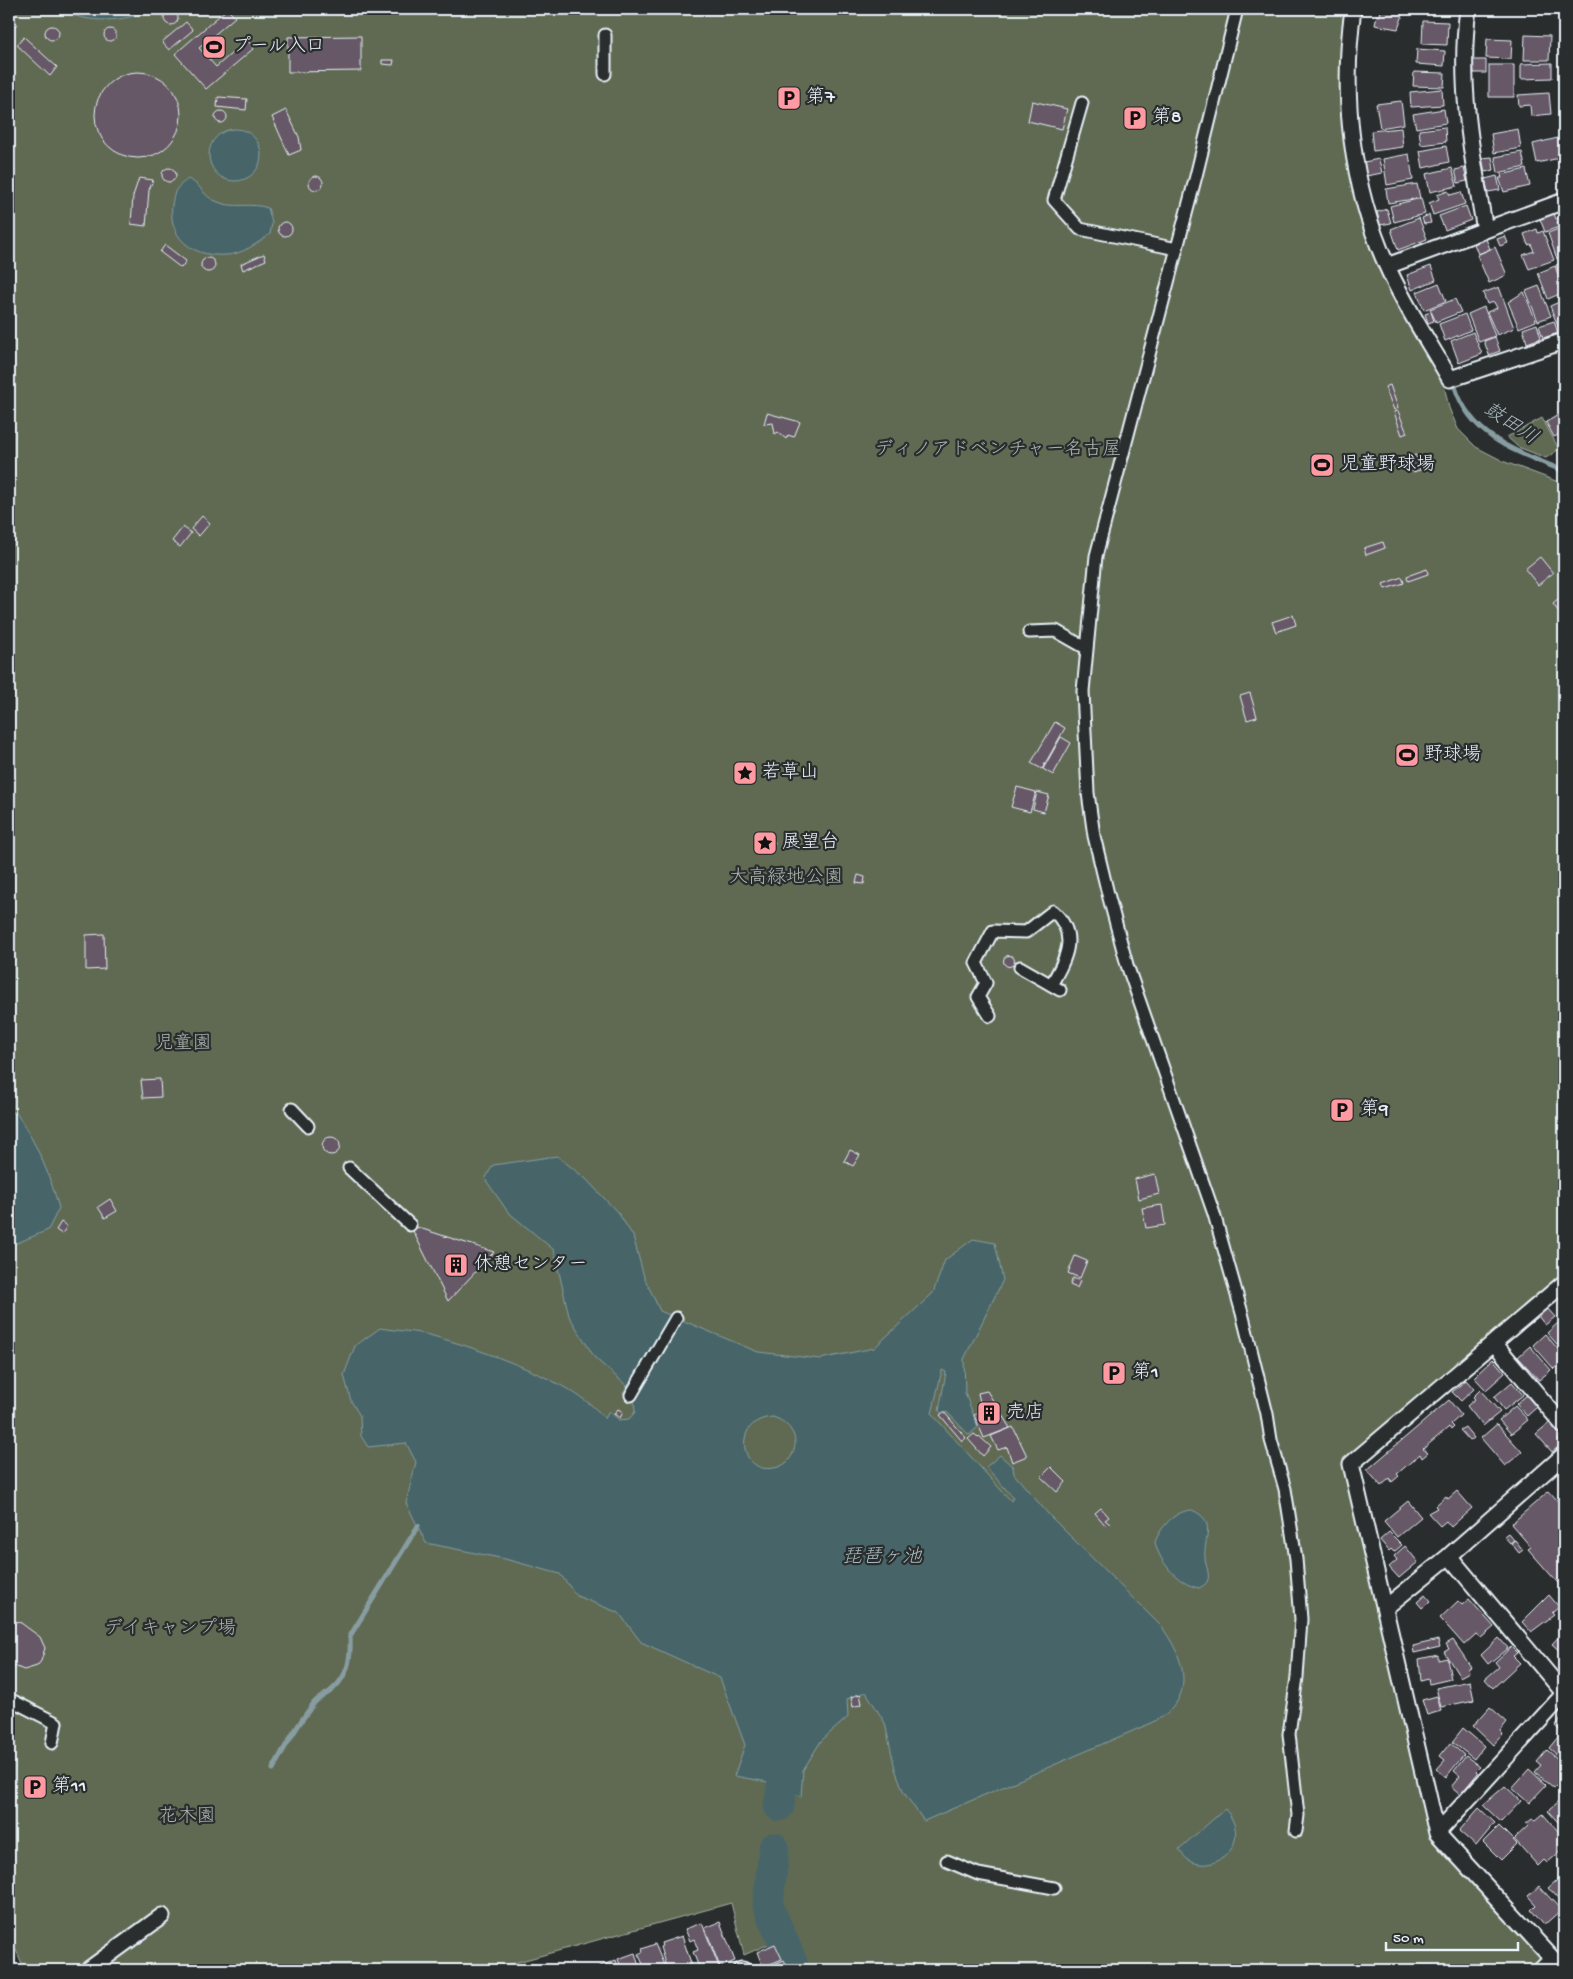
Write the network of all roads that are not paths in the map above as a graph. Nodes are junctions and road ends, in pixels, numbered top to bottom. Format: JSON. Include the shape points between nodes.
{"nodes":[{"id":1,"x":1237,"y":9,"type":"edge"},
{"id":2,"x":1354,"y":9,"type":"edge"},
{"id":3,"x":1468,"y":9,"type":"edge"},
{"id":4,"x":605,"y":35,"type":"dead end"},
{"id":5,"x":604,"y":74,"type":"dead end"},
{"id":6,"x":1082,"y":104,"type":"dead end"},
{"id":7,"x":1564,"y":201,"type":"edge"},
{"id":8,"x":1485,"y":230,"type":"junction"},
{"id":9,"x":1177,"y":248,"type":"junction"},
{"id":10,"x":1387,"y":266,"type":"junction"},
{"id":11,"x":1564,"y":341,"type":"edge"},
{"id":12,"x":1029,"y":632,"type":"dead end"},
{"id":13,"x":1086,"y":648,"type":"junction"},
{"id":14,"x":1020,"y":967,"type":"dead end"},
{"id":15,"x":990,"y":1016,"type":"dead end"},
{"id":16,"x":292,"y":1109,"type":"dead end"},
{"id":17,"x":308,"y":1126,"type":"dead end"},
{"id":18,"x":350,"y":1168,"type":"dead end"},
{"id":19,"x":410,"y":1225,"type":"dead end"},
{"id":20,"x":1564,"y":1283,"type":"edge"},
{"id":21,"x":676,"y":1318,"type":"dead end"},
{"id":22,"x":1494,"y":1343,"type":"junction"},
{"id":23,"x":631,"y":1395,"type":"dead end"},
{"id":24,"x":1564,"y":1426,"type":"edge"},
{"id":25,"x":1564,"y":1455,"type":"edge"},
{"id":26,"x":1448,"y":1556,"type":"junction"},
{"id":27,"x":1385,"y":1608,"type":"junction"},
{"id":28,"x":1564,"y":1693,"type":"edge"},
{"id":29,"x":9,"y":1698,"type":"edge"},
{"id":30,"x":52,"y":1743,"type":"dead end"},
{"id":31,"x":1296,"y":1831,"type":"dead end"},
{"id":32,"x":1437,"y":1833,"type":"junction"},
{"id":33,"x":947,"y":1861,"type":"dead end"},
{"id":34,"x":1054,"y":1888,"type":"dead end"},
{"id":35,"x":162,"y":1916,"type":"dead end"},
{"id":36,"x":88,"y":1970,"type":"edge"},
{"id":37,"x":1563,"y":1970,"type":"edge"}],
"edges":[{"from":1,"to":9,"type":"street"},
{"from":2,"to":10,"type":"street","via":[[1349,62],[1350,125],[1364,203]]},
{"from":3,"to":8,"type":"street","via":[[1463,44],[1466,121]]},
{"from":4,"to":5,"type":"street"},
{"from":6,"to":9,"type":"street","via":[[1054,200],[1080,229]]},
{"from":7,"to":8,"type":"street"},
{"from":8,"to":10,"type":"street"},
{"from":9,"to":13,"type":"street","via":[[1096,556]]},
{"from":10,"to":11,"type":"street","via":[[1450,379]]},
{"from":12,"to":13,"type":"street","via":[[1056,631]]},
{"from":13,"to":31,"type":"street","via":[[1083,690],[1088,793],[1094,836],[1127,965],[1214,1214],[1242,1313],[1275,1468],[1285,1489],[1301,1619],[1289,1734],[1298,1815]]},
{"from":14,"to":15,"type":"street","via":[[1056,988],[1068,956],[1068,937],[1063,920],[1053,911],[1026,932],[993,931],[976,963],[986,983],[978,997]]},
{"from":16,"to":17,"type":"street"},
{"from":18,"to":19,"type":"street"},
{"from":20,"to":22,"type":"street"},
{"from":21,"to":23,"type":"street"},
{"from":22,"to":24,"type":"street"},
{"from":22,"to":27,"type":"street","via":[[1351,1464]]},
{"from":25,"to":26,"type":"street"},
{"from":26,"to":27,"type":"street"},
{"from":26,"to":28,"type":"street"},
{"from":27,"to":32,"type":"street"},
{"from":28,"to":32,"type":"street"},
{"from":29,"to":30,"type":"street","via":[[56,1723]]},
{"from":32,"to":37,"type":"street"},
{"from":33,"to":34,"type":"street","via":[[978,1874]]},
{"from":35,"to":36,"type":"street"}]}
